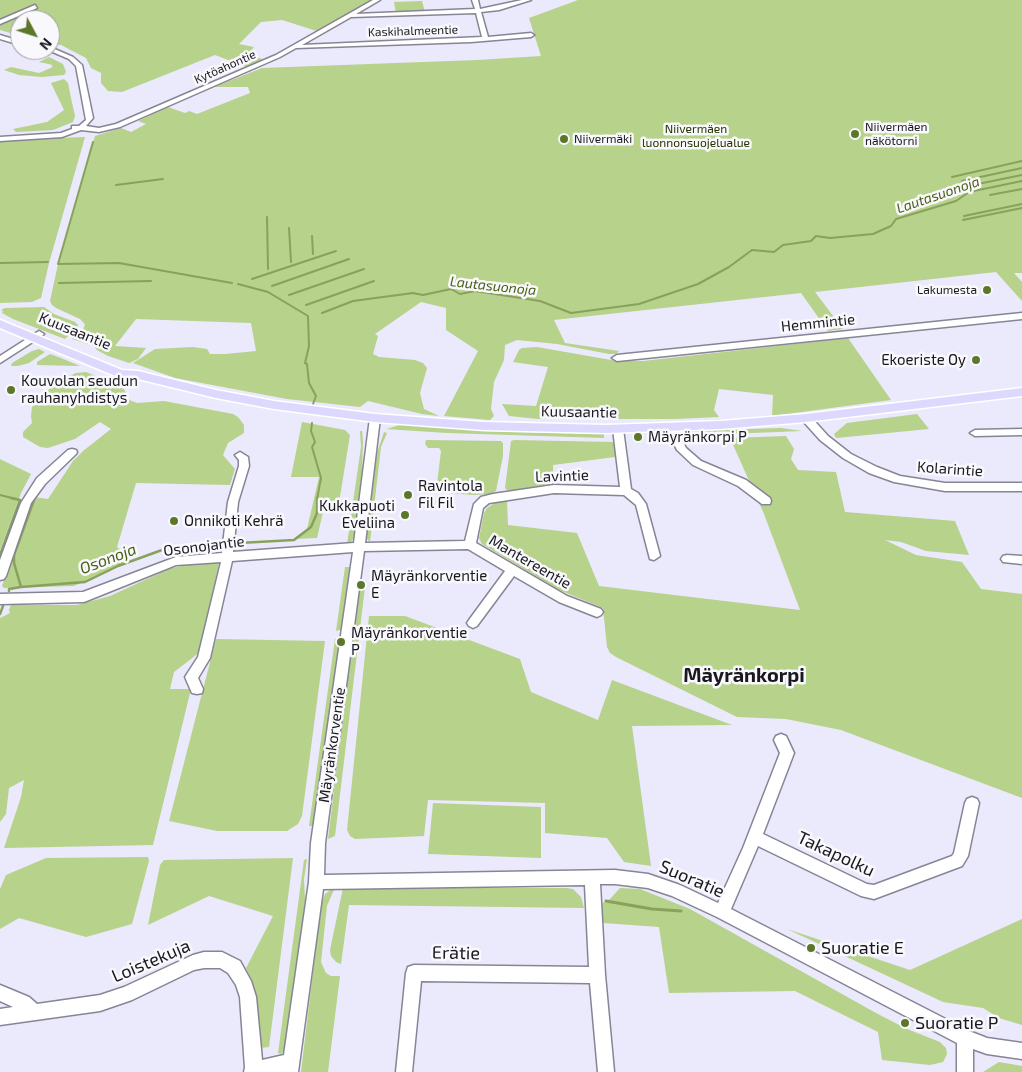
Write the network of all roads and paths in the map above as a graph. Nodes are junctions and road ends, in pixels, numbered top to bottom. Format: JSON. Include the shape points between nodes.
{"nodes":[{"id":1,"x":377,"y":0,"type":"edge"},
{"id":2,"x":474,"y":0,"type":"edge"},
{"id":3,"x":528,"y":0,"type":"edge"},
{"id":4,"x":35,"y":7,"type":"dead end"},
{"id":5,"x":478,"y":11,"type":"junction"},
{"id":6,"x":351,"y":16,"type":"junction"},
{"id":7,"x":0,"y":22,"type":"edge"},
{"id":8,"x":531,"y":35,"type":"dead end"},
{"id":9,"x":485,"y":38,"type":"junction"},
{"id":10,"x":295,"y":47,"type":"junction"},
{"id":11,"x":60,"y":53,"type":"edge"},
{"id":12,"x":60,"y":56,"type":"edge"},
{"id":13,"x":77,"y":128,"type":"junction"},
{"id":14,"x":0,"y":138,"type":"edge"},
{"id":15,"x":1022,"y":316,"type":"edge"},
{"id":16,"x":0,"y":318,"type":"edge"},
{"id":17,"x":0,"y":324,"type":"edge"},
{"id":18,"x":36,"y":336,"type":"junction"},
{"id":19,"x":618,"y":358,"type":"dead end"},
{"id":20,"x":0,"y":360,"type":"edge"},
{"id":21,"x":1022,"y":392,"type":"edge"},
{"id":22,"x":375,"y":418,"type":"junction"},
{"id":23,"x":806,"y":418,"type":"junction"},
{"id":24,"x":671,"y":428,"type":"junction"},
{"id":25,"x":618,"y":429,"type":"junction"},
{"id":26,"x":1022,"y":432,"type":"edge"},
{"id":27,"x":975,"y":433,"type":"dead end"},
{"id":28,"x":72,"y":452,"type":"dead end"},
{"id":29,"x":240,"y":455,"type":"dead end"},
{"id":30,"x":1022,"y":487,"type":"edge"},
{"id":31,"x":626,"y":491,"type":"junction"},
{"id":32,"x":766,"y":501,"type":"dead end"},
{"id":33,"x":470,"y":545,"type":"junction"},
{"id":34,"x":358,"y":548,"type":"junction"},
{"id":35,"x":654,"y":556,"type":"dead end"},
{"id":36,"x":226,"y":557,"type":"junction"},
{"id":37,"x":1007,"y":559,"type":"dead end"},
{"id":38,"x":1022,"y":560,"type":"edge"},
{"id":39,"x":512,"y":570,"type":"junction"},
{"id":40,"x":0,"y":576,"type":"edge"},
{"id":41,"x":0,"y":599,"type":"edge"},
{"id":42,"x":597,"y":612,"type":"dead end"},
{"id":43,"x":473,"y":623,"type":"dead end"},
{"id":44,"x":197,"y":689,"type":"dead end"},
{"id":45,"x":781,"y":740,"type":"dead end"},
{"id":46,"x":972,"y":803,"type":"dead end"},
{"id":47,"x":755,"y":837,"type":"junction"},
{"id":48,"x":592,"y":878,"type":"junction"},
{"id":49,"x":316,"y":882,"type":"junction"},
{"id":50,"x":722,"y":912,"type":"junction"},
{"id":51,"x":596,"y":975,"type":"junction"},
{"id":52,"x":0,"y":993,"type":"edge"},
{"id":53,"x":34,"y":1011,"type":"junction"},
{"id":54,"x":0,"y":1017,"type":"edge"},
{"id":55,"x":965,"y":1038,"type":"junction"},
{"id":56,"x":1022,"y":1052,"type":"edge"},
{"id":57,"x":291,"y":1067,"type":"edge"},
{"id":58,"x":253,"y":1071,"type":"edge"},
{"id":59,"x":404,"y":1072,"type":"edge"},
{"id":60,"x":606,"y":1072,"type":"edge"},
{"id":61,"x":965,"y":1072,"type":"edge"}],
"edges":[{"from":1,"to":6,"type":"street","name":"Kytöahontie"},
{"from":2,"to":5,"type":"street"},
{"from":3,"to":5,"type":"street"},
{"from":4,"to":7,"type":"street"},
{"from":5,"to":6,"type":"street"},
{"from":5,"to":9,"type":"street"},
{"from":6,"to":10,"type":"street","name":"Kytöahontie"},
{"from":8,"to":9,"type":"street","name":"Kaskihalmeentie"},
{"from":9,"to":10,"type":"street","name":"Kaskihalmeentie"},
{"from":10,"to":13,"type":"street","name":"Kytöahontie","via":[[118,126],[99,130]]},
{"from":11,"to":13,"type":"street","via":[[79,65],[90,118]]},
{"from":12,"to":13,"type":"street","via":[[72,66],[82,118]]},
{"from":13,"to":14,"type":"street","via":[[57,136]]},
{"from":15,"to":19,"type":"street","name":"Hemmintie"},
{"from":16,"to":18,"type":"main road","name":"Kuusaantie"},
{"from":17,"to":18,"type":"main road","name":"Kuusaantie"},
{"from":18,"to":20,"type":"street"},
{"from":18,"to":22,"type":"main road","name":"Kuusaantie","via":[[120,374],[138,375],[274,405]]},
{"from":21,"to":23,"type":"main road","name":"Kuusaantie"},
{"from":22,"to":25,"type":"main road","name":"Kuusaantie","via":[[502,427]]},
{"from":22,"to":34,"type":"street","name":"Mäyränkorventie"},
{"from":23,"to":24,"type":"main road","name":"Kuusaantie"},
{"from":23,"to":30,"type":"street","name":"Kolarintie","via":[[846,456],[898,479],[945,487]]},
{"from":24,"to":25,"type":"main road","name":"Kuusaantie"},
{"from":24,"to":32,"type":"street","via":[[682,450],[697,463],[742,483]]},
{"from":25,"to":31,"type":"street"},
{"from":26,"to":27,"type":"street"},
{"from":28,"to":40,"type":"street","via":[[41,481],[26,503]]},
{"from":29,"to":36,"type":"street","via":[[244,466],[233,502]]},
{"from":31,"to":33,"type":"street","name":"Lavintie","via":[[554,489],[485,500],[478,507]]},
{"from":31,"to":35,"type":"street","via":[[641,504]]},
{"from":33,"to":34,"type":"street","name":"Mantereentie"},
{"from":33,"to":39,"type":"street","name":"Mantereentie"},
{"from":34,"to":36,"type":"street","name":"Osonojantie"},
{"from":34,"to":49,"type":"street","name":"Mäyränkorventie","via":[[318,843]]},
{"from":36,"to":41,"type":"street","name":"Osonojantie","via":[[170,562],[84,596]]},
{"from":36,"to":44,"type":"street","via":[[204,658],[191,677]]},
{"from":37,"to":38,"type":"street"},
{"from":39,"to":42,"type":"street","name":"Mantereentie","via":[[563,599]]},
{"from":39,"to":43,"type":"street"},
{"from":45,"to":47,"type":"street","via":[[787,753]]},
{"from":46,"to":47,"type":"street","name":"Takapolku","via":[[961,856],[957,861],[874,892]]},
{"from":47,"to":50,"type":"street"},
{"from":48,"to":49,"type":"street","name":"Suoratie"},
{"from":48,"to":50,"type":"street","name":"Suoratie","via":[[614,877],[658,884]]},
{"from":48,"to":51,"type":"street"},
{"from":49,"to":57,"type":"street","name":"Mäyränkorventie"},
{"from":50,"to":55,"type":"street","name":"Suoratie"},
{"from":51,"to":59,"type":"street","name":"Erätie","via":[[414,973]]},
{"from":51,"to":60,"type":"street"},
{"from":52,"to":53,"type":"street"},
{"from":53,"to":54,"type":"street","name":"Loistekuja"},
{"from":53,"to":58,"type":"street","name":"Loistekuja","via":[[100,1003],[193,963],[222,960],[234,968],[248,997]]},
{"from":55,"to":56,"type":"street","name":"Suoratie","via":[[987,1046]]},
{"from":55,"to":61,"type":"street"},
{"from":57,"to":58,"type":"street"}]}
